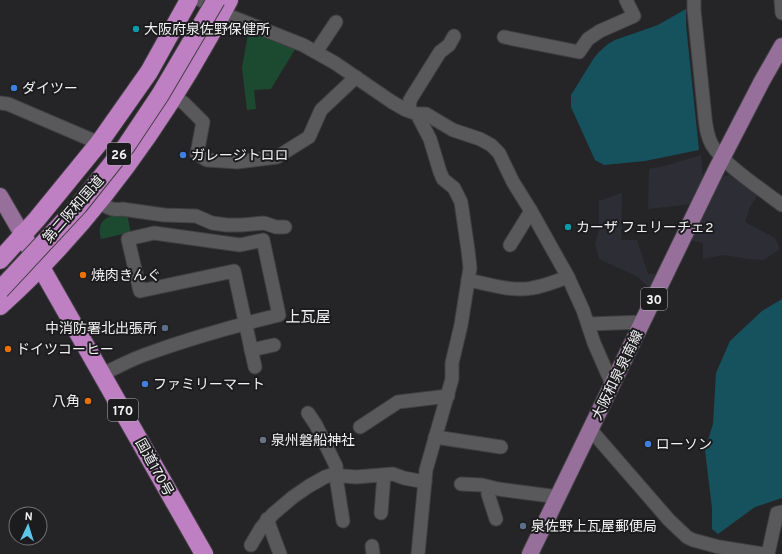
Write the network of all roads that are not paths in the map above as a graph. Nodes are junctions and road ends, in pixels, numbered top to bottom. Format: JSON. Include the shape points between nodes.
{"nodes":[{"id":1,"x":189,"y":0,"type":"edge"},
{"id":2,"x":202,"y":0,"type":"edge"},
{"id":3,"x":626,"y":0,"type":"edge"},
{"id":4,"x":694,"y":0,"type":"edge"},
{"id":5,"x":781,"y":0,"type":"edge"},
{"id":6,"x":222,"y":4,"type":"edge"},
{"id":7,"x":782,"y":13,"type":"edge"},
{"id":8,"x":336,"y":22,"type":"dead end"},
{"id":9,"x":454,"y":36,"type":"dead end"},
{"id":10,"x":504,"y":37,"type":"dead end"},
{"id":11,"x":782,"y":46,"type":"edge"},
{"id":12,"x":316,"y":52,"type":"junction"},
{"id":13,"x":356,"y":77,"type":"junction"},
{"id":14,"x":173,"y":97,"type":"junction"},
{"id":15,"x":0,"y":103,"type":"edge"},
{"id":16,"x":413,"y":112,"type":"junction"},
{"id":17,"x":99,"y":143,"type":"junction"},
{"id":18,"x":722,"y":157,"type":"junction"},
{"id":19,"x":0,"y":196,"type":"edge"},
{"id":20,"x":98,"y":201,"type":"junction"},
{"id":21,"x":782,"y":205,"type":"edge"},
{"id":22,"x":531,"y":211,"type":"junction"},
{"id":23,"x":285,"y":227,"type":"dead end"},
{"id":24,"x":22,"y":234,"type":"junction"},
{"id":25,"x":510,"y":245,"type":"dead end"},
{"id":26,"x":0,"y":260,"type":"edge"},
{"id":27,"x":41,"y":267,"type":"junction"},
{"id":28,"x":0,"y":275,"type":"edge"},
{"id":29,"x":568,"y":277,"type":"junction"},
{"id":30,"x":468,"y":280,"type":"junction"},
{"id":31,"x":0,"y":290,"type":"edge"},
{"id":32,"x":0,"y":306,"type":"edge"},
{"id":33,"x":643,"y":322,"type":"junction"},
{"id":34,"x":246,"y":324,"type":"junction"},
{"id":35,"x":588,"y":324,"type":"junction"},
{"id":36,"x":274,"y":345,"type":"dead end"},
{"id":37,"x":251,"y":350,"type":"junction"},
{"id":38,"x":254,"y":367,"type":"dead end"},
{"id":39,"x":102,"y":374,"type":"junction"},
{"id":40,"x":612,"y":384,"type":"junction"},
{"id":41,"x":448,"y":396,"type":"junction"},
{"id":42,"x":308,"y":413,"type":"dead end"},
{"id":43,"x":360,"y":427,"type":"dead end"},
{"id":44,"x":590,"y":429,"type":"junction"},
{"id":45,"x":435,"y":437,"type":"junction"},
{"id":46,"x":501,"y":446,"type":"dead end"},
{"id":47,"x":336,"y":475,"type":"junction"},
{"id":48,"x":384,"y":475,"type":"junction"},
{"id":49,"x":425,"y":482,"type":"junction"},
{"id":50,"x":461,"y":484,"type":"dead end"},
{"id":51,"x":489,"y":487,"type":"junction"},
{"id":52,"x":557,"y":499,"type":"junction"},
{"id":53,"x":782,"y":512,"type":"edge"},
{"id":54,"x":381,"y":514,"type":"dead end"},
{"id":55,"x":267,"y":519,"type":"junction"},
{"id":56,"x":496,"y":519,"type":"dead end"},
{"id":57,"x":343,"y":521,"type":"dead end"},
{"id":58,"x":251,"y":545,"type":"dead end"},
{"id":59,"x":720,"y":550,"type":"edge"},
{"id":60,"x":276,"y":552,"type":"edge"},
{"id":61,"x":204,"y":554,"type":"edge"},
{"id":62,"x":418,"y":554,"type":"edge"},
{"id":63,"x":530,"y":554,"type":"edge"},
{"id":64,"x":763,"y":554,"type":"edge"},
{"id":65,"x":768,"y":554,"type":"edge"}],
"edges":[{"from":1,"to":17,"type":"highway","number":"26","via":[[149,72]]},
{"from":2,"to":6,"type":"street"},
{"from":2,"to":28,"type":"highway","name":"第二阪和国道","number":"26","via":[[167,62],[118,138],[56,214]]},
{"from":3,"to":10,"type":"street","via":[[634,16],[594,35],[579,52]]},
{"from":4,"to":18,"type":"street","via":[[707,132],[711,144]]},
{"from":5,"to":7,"type":"street"},
{"from":6,"to":12,"type":"street"},
{"from":6,"to":14,"type":"highway","number":"26","via":[[203,49]]},
{"from":6,"to":31,"type":"highway","name":"第二阪和国道","number":"26","bridge":true,"via":[[126,146],[79,205]]},
{"from":8,"to":12,"type":"street"},
{"from":9,"to":16,"type":"street","via":[[449,45],[440,52],[436,69],[410,100]]},
{"from":11,"to":18,"type":"main road","name":"大阪和泉泉南線","number":"30"},
{"from":12,"to":13,"type":"street"},
{"from":13,"to":14,"type":"street","via":[[320,110],[309,137],[277,157],[237,162],[207,160],[197,154],[203,122],[184,103]]},
{"from":13,"to":16,"type":"street","via":[[392,102]]},
{"from":14,"to":20,"type":"highway","number":"26"},
{"from":15,"to":17,"type":"street","via":[[8,104]]},
{"from":16,"to":22,"type":"street","via":[[426,114],[452,130],[491,145],[499,153]]},
{"from":16,"to":30,"type":"street","via":[[430,139],[443,179],[454,188],[460,202],[470,268]]},
{"from":17,"to":24,"type":"highway","number":"26"},
{"from":18,"to":21,"type":"street","via":[[730,166]]},
{"from":18,"to":33,"type":"main road","name":"大阪和泉泉南線","number":"30"},
{"from":19,"to":24,"type":"main road"},
{"from":20,"to":23,"type":"street","via":[[107,208],[116,210],[196,216],[227,225],[264,223]]},
{"from":20,"to":27,"type":"highway","number":"26"},
{"from":22,"to":25,"type":"street"},
{"from":22,"to":29,"type":"street"},
{"from":24,"to":26,"type":"highway","number":"26"},
{"from":24,"to":27,"type":"highway","name":"国道170号","number":"170"},
{"from":27,"to":32,"type":"highway","number":"26"},
{"from":27,"to":39,"type":"highway","name":"国道170号","number":"170"},
{"from":29,"to":30,"type":"street","via":[[544,286],[516,289]]},
{"from":29,"to":35,"type":"street"},
{"from":30,"to":41,"type":"street"},
{"from":33,"to":35,"type":"street"},
{"from":33,"to":40,"type":"main road","name":"大阪和泉泉南線","number":"30"},
{"from":34,"to":34,"type":"street","via":[[279,315],[263,240],[240,245],[154,234],[128,239],[140,291],[234,271]]},
{"from":34,"to":37,"type":"street"},
{"from":34,"to":39,"type":"street","via":[[143,355]]},
{"from":35,"to":40,"type":"street"},
{"from":36,"to":37,"type":"street"},
{"from":37,"to":38,"type":"street"},
{"from":39,"to":61,"type":"highway","name":"国道170号","number":"170"},
{"from":40,"to":44,"type":"main road","name":"大阪和泉泉南線","number":"30"},
{"from":41,"to":43,"type":"street","via":[[398,402]]},
{"from":41,"to":45,"type":"street"},
{"from":42,"to":47,"type":"street","via":[[336,466]]},
{"from":44,"to":52,"type":"main road","name":"大阪和泉泉南線","number":"30"},
{"from":44,"to":59,"type":"street","via":[[680,532]]},
{"from":45,"to":46,"type":"street"},
{"from":45,"to":49,"type":"street"},
{"from":47,"to":48,"type":"street"},
{"from":47,"to":55,"type":"street","via":[[325,477],[309,486]]},
{"from":47,"to":57,"type":"street"},
{"from":48,"to":49,"type":"street","via":[[393,474]]},
{"from":48,"to":54,"type":"street"},
{"from":49,"to":62,"type":"street"},
{"from":50,"to":51,"type":"street"},
{"from":51,"to":52,"type":"street"},
{"from":51,"to":56,"type":"street","via":[[488,494]]},
{"from":52,"to":63,"type":"main road","name":"大阪和泉泉南線","number":"30"},
{"from":53,"to":65,"type":"street","via":[[777,513]]},
{"from":55,"to":58,"type":"street"},
{"from":55,"to":60,"type":"street"},
{"from":59,"to":64,"type":"street"}]}
